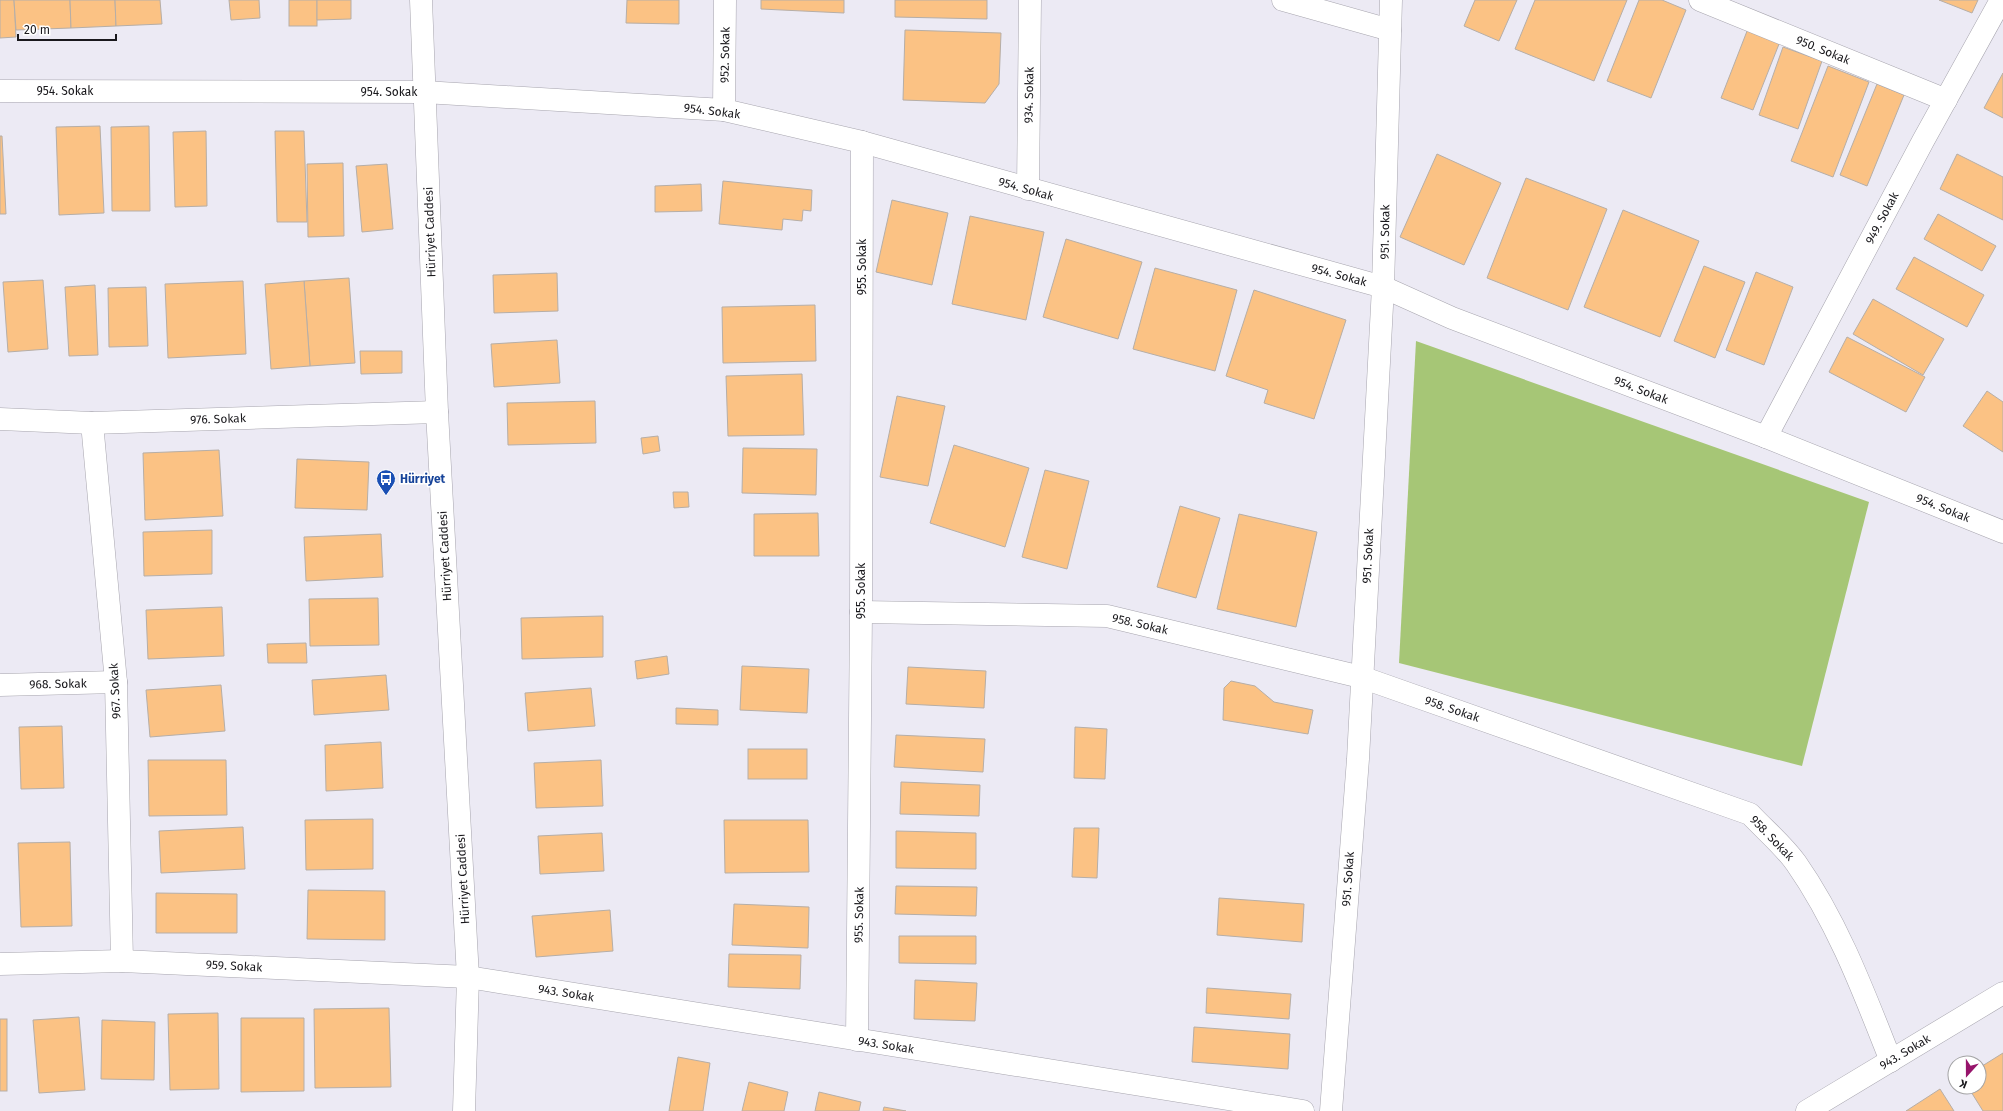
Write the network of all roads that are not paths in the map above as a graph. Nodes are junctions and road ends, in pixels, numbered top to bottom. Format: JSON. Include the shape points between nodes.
{"nodes":[{"id":1,"x":421,"y":0,"type":"edge"},
{"id":2,"x":725,"y":0,"type":"edge"},
{"id":3,"x":1030,"y":0,"type":"edge"},
{"id":4,"x":1282,"y":0,"type":"edge"},
{"id":5,"x":1391,"y":0,"type":"edge"},
{"id":6,"x":1700,"y":0,"type":"edge"},
{"id":7,"x":2001,"y":0,"type":"edge"},
{"id":8,"x":1390,"y":30,"type":"junction"},
{"id":9,"x":0,"y":91,"type":"edge"},
{"id":10,"x":424,"y":92,"type":"junction"},
{"id":11,"x":1946,"y":100,"type":"junction"},
{"id":12,"x":724,"y":110,"type":"junction"},
{"id":13,"x":862,"y":142,"type":"junction"},
{"id":14,"x":1028,"y":189,"type":"junction"},
{"id":15,"x":1384,"y":287,"type":"junction"},
{"id":16,"x":437,"y":412,"type":"junction"},
{"id":17,"x":0,"y":420,"type":"edge"},
{"id":18,"x":92,"y":423,"type":"junction"},
{"id":19,"x":1766,"y":437,"type":"junction"},
{"id":20,"x":2003,"y":532,"type":"edge"},
{"id":21,"x":861,"y":612,"type":"junction"},
{"id":22,"x":1361,"y":677,"type":"junction"},
{"id":23,"x":116,"y":682,"type":"junction"},
{"id":24,"x":0,"y":685,"type":"edge"},
{"id":25,"x":122,"y":961,"type":"junction"},
{"id":26,"x":0,"y":964,"type":"edge"},
{"id":27,"x":468,"y":977,"type":"junction"},
{"id":28,"x":2003,"y":993,"type":"edge"},
{"id":29,"x":857,"y":1040,"type":"junction"},
{"id":30,"x":1890,"y":1061,"type":"junction"},
{"id":31,"x":464,"y":1111,"type":"edge"},
{"id":32,"x":1304,"y":1111,"type":"edge"},
{"id":33,"x":1331,"y":1111,"type":"edge"},
{"id":34,"x":1807,"y":1111,"type":"edge"}],
"edges":[{"from":1,"to":10,"type":"street","name":"Hürriyet Caddesi"},
{"from":2,"to":12,"type":"street","name":"952. Sokak"},
{"from":3,"to":14,"type":"street","name":"934. Sokak"},
{"from":4,"to":8,"type":"street"},
{"from":5,"to":8,"type":"street","name":"951. Sokak"},
{"from":6,"to":11,"type":"street","name":"950. Sokak"},
{"from":7,"to":11,"type":"street","name":"949. Sokak"},
{"from":8,"to":15,"type":"street","name":"951. Sokak"},
{"from":9,"to":10,"type":"street","name":"954. Sokak"},
{"from":10,"to":12,"type":"street","name":"954. Sokak"},
{"from":10,"to":16,"type":"street","name":"Hürriyet Caddesi"},
{"from":11,"to":19,"type":"street","name":"949. Sokak"},
{"from":12,"to":13,"type":"street","name":"954. Sokak"},
{"from":13,"to":14,"type":"street","name":"954. Sokak"},
{"from":13,"to":21,"type":"street","name":"955. Sokak"},
{"from":14,"to":15,"type":"street","name":"954. Sokak"},
{"from":15,"to":19,"type":"street","name":"954. Sokak","via":[[1452,318]]},
{"from":15,"to":22,"type":"street","name":"951. Sokak"},
{"from":16,"to":18,"type":"street","name":"976. Sokak"},
{"from":16,"to":27,"type":"street","name":"Hürriyet Caddesi"},
{"from":17,"to":18,"type":"street","name":"976. Sokak"},
{"from":18,"to":23,"type":"street","name":"967. Sokak"},
{"from":19,"to":20,"type":"street","name":"954. Sokak"},
{"from":21,"to":22,"type":"street","name":"958. Sokak","via":[[1106,616]]},
{"from":21,"to":29,"type":"street","name":"955. Sokak"},
{"from":22,"to":30,"type":"street","name":"958. Sokak","via":[[1750,814],[1795,862],[1829,916],[1863,990]]},
{"from":22,"to":33,"type":"street","name":"951. Sokak","via":[[1358,759]]},
{"from":23,"to":24,"type":"street","name":"968. Sokak"},
{"from":23,"to":25,"type":"street","name":"967. Sokak"},
{"from":25,"to":26,"type":"street","name":"959. Sokak"},
{"from":25,"to":27,"type":"street","name":"959. Sokak"},
{"from":27,"to":29,"type":"street","name":"943. Sokak"},
{"from":27,"to":31,"type":"street","name":"Hürriyet Caddesi"},
{"from":28,"to":30,"type":"street","name":"943. Sokak"},
{"from":29,"to":32,"type":"street","name":"943. Sokak"},
{"from":30,"to":34,"type":"street","name":"943. Sokak"}]}
